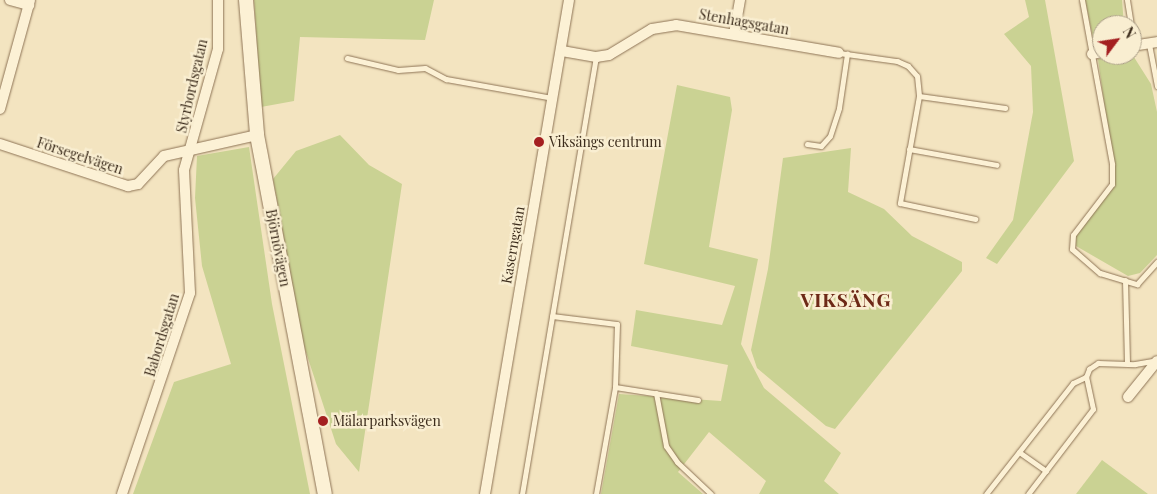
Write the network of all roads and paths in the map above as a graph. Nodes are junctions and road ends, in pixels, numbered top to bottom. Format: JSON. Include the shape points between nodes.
{"nodes":[{"id":1,"x":10,"y":0,"type":"edge"},
{"id":2,"x":218,"y":0,"type":"edge"},
{"id":3,"x":246,"y":0,"type":"edge"},
{"id":4,"x":569,"y":0,"type":"edge"},
{"id":5,"x":740,"y":0,"type":"edge"},
{"id":6,"x":1082,"y":0,"type":"edge"},
{"id":7,"x":1128,"y":0,"type":"edge"},
{"id":8,"x":30,"y":3,"type":"edge"},
{"id":9,"x":1130,"y":15,"type":"edge"},
{"id":10,"x":734,"y":34,"type":"junction"},
{"id":11,"x":1092,"y":35,"type":"edge"},
{"id":12,"x":1153,"y":42,"type":"edge"},
{"id":13,"x":562,"y":51,"type":"junction"},
{"id":14,"x":843,"y":54,"type":"junction"},
{"id":15,"x":596,"y":57,"type":"junction"},
{"id":16,"x":347,"y":58,"type":"dead end"},
{"id":17,"x":1099,"y":65,"type":"edge"},
{"id":18,"x":1157,"y":86,"type":"edge"},
{"id":19,"x":919,"y":96,"type":"junction"},
{"id":20,"x":554,"y":98,"type":"junction"},
{"id":21,"x":1005,"y":108,"type":"dead end"},
{"id":22,"x":0,"y":109,"type":"edge"},
{"id":23,"x":257,"y":135,"type":"junction"},
{"id":24,"x":0,"y":144,"type":"edge"},
{"id":25,"x":807,"y":144,"type":"dead end"},
{"id":26,"x":909,"y":148,"type":"junction"},
{"id":27,"x":191,"y":149,"type":"junction"},
{"id":28,"x":997,"y":165,"type":"dead end"},
{"id":29,"x":975,"y":219,"type":"dead end"},
{"id":30,"x":1157,"y":262,"type":"edge"},
{"id":31,"x":1125,"y":280,"type":"junction"},
{"id":32,"x":552,"y":316,"type":"junction"},
{"id":33,"x":1157,"y":360,"type":"edge"},
{"id":34,"x":1127,"y":364,"type":"junction"},
{"id":35,"x":1086,"y":377,"type":"junction"},
{"id":36,"x":615,"y":387,"type":"junction"},
{"id":37,"x":656,"y":393,"type":"junction"},
{"id":38,"x":1128,"y":397,"type":"dead end"},
{"id":39,"x":698,"y":400,"type":"dead end"},
{"id":40,"x":1019,"y":452,"type":"junction"},
{"id":41,"x":1046,"y":471,"type":"junction"},
{"id":42,"x":122,"y":494,"type":"edge"},
{"id":43,"x":325,"y":494,"type":"edge"},
{"id":44,"x":485,"y":494,"type":"edge"},
{"id":45,"x":522,"y":494,"type":"edge"},
{"id":46,"x":596,"y":494,"type":"edge"},
{"id":47,"x":711,"y":494,"type":"edge"},
{"id":48,"x":986,"y":494,"type":"edge"},
{"id":49,"x":1028,"y":494,"type":"edge"}],
"edges":[{"from":1,"to":8,"type":"street"},
{"from":2,"to":27,"type":"street","name":"Styrbordsgatan","via":[[218,49]]},
{"from":3,"to":23,"type":"main road","name":"Björnövägen"},
{"from":4,"to":13,"type":"street","name":"Kaserngatan"},
{"from":5,"to":10,"type":"street"},
{"from":6,"to":11,"type":"lane"},
{"from":7,"to":9,"type":"lane"},
{"from":8,"to":22,"type":"street"},
{"from":10,"to":14,"type":"street","name":"Stenhagsgatan"},
{"from":10,"to":15,"type":"street","name":"Stenhagsgatan","via":[[676,24],[662,26],[609,55]]},
{"from":12,"to":18,"type":"lane"},
{"from":13,"to":15,"type":"street","name":"Stenhagsgatan"},
{"from":13,"to":20,"type":"street","name":"Kaserngatan"},
{"from":14,"to":19,"type":"lane","via":[[897,61],[908,66],[917,76]]},
{"from":14,"to":25,"type":"lane","via":[[839,108],[830,136],[821,146]]},
{"from":15,"to":32,"type":"lane"},
{"from":16,"to":20,"type":"lane","via":[[398,70],[425,68],[446,78],[492,89]]},
{"from":17,"to":31,"type":"lane","via":[[1112,184],[1073,234],[1072,249],[1100,273]]},
{"from":19,"to":21,"type":"lane"},
{"from":19,"to":26,"type":"lane"},
{"from":20,"to":44,"type":"street","name":"Kaserngatan"},
{"from":23,"to":27,"type":"street","name":"Försegelvägen"},
{"from":23,"to":43,"type":"main road","name":"Björnövägen"},
{"from":24,"to":27,"type":"street","name":"Försegelvägen","via":[[128,186],[138,184],[164,156]]},
{"from":26,"to":28,"type":"lane"},
{"from":26,"to":29,"type":"lane","via":[[900,203]]},
{"from":27,"to":42,"type":"street","name":"Babordsgatan","via":[[184,170],[190,293]]},
{"from":30,"to":31,"type":"lane","via":[[1137,284]]},
{"from":31,"to":34,"type":"lane"},
{"from":32,"to":36,"type":"lane","via":[[617,324]]},
{"from":32,"to":45,"type":"lane"},
{"from":33,"to":34,"type":"lane"},
{"from":33,"to":38,"type":"street"},
{"from":34,"to":35,"type":"lane","via":[[1098,363],[1089,369]]},
{"from":35,"to":40,"type":"lane","via":[[1073,383]]},
{"from":35,"to":41,"type":"lane","via":[[1093,409]]},
{"from":36,"to":37,"type":"lane"},
{"from":36,"to":46,"type":"lane"},
{"from":37,"to":39,"type":"lane"},
{"from":37,"to":47,"type":"lane","via":[[666,446],[677,462]]},
{"from":40,"to":41,"type":"lane"},
{"from":40,"to":48,"type":"lane"},
{"from":41,"to":49,"type":"lane"}]}
